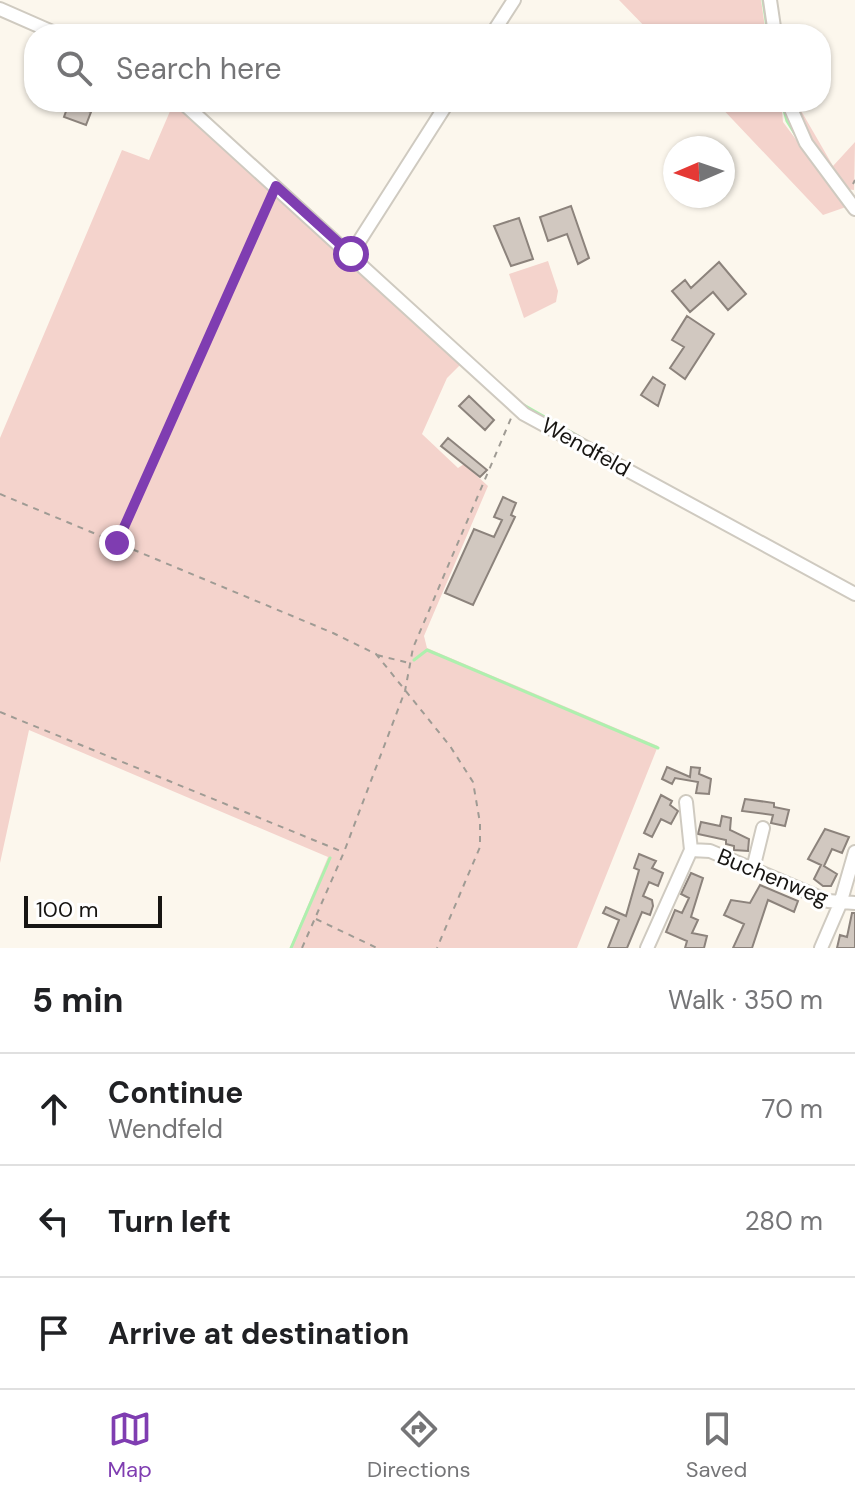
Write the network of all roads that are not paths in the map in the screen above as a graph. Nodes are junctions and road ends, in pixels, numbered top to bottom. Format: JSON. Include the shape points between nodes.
{"nodes":[{"id":1,"x":514,"y":0,"type":"edge"},
{"id":2,"x":770,"y":0,"type":"edge"},
{"id":3,"x":0,"y":9,"type":"edge"},
{"id":4,"x":34,"y":24,"type":"edge"},
{"id":5,"x":498,"y":24,"type":"edge"},
{"id":6,"x":774,"y":24,"type":"edge"},
{"id":7,"x":193,"y":112,"type":"edge"},
{"id":8,"x":442,"y":112,"type":"edge"},
{"id":9,"x":792,"y":112,"type":"edge"},
{"id":10,"x":853,"y":194,"type":"edge"},
{"id":11,"x":351,"y":254,"type":"junction"},
{"id":12,"x":855,"y":594,"type":"edge"},
{"id":13,"x":686,"y":802,"type":"dead end"},
{"id":14,"x":763,"y":828,"type":"dead end"},
{"id":15,"x":691,"y":850,"type":"junction"},
{"id":16,"x":855,"y":852,"type":"edge"},
{"id":17,"x":753,"y":869,"type":"junction"},
{"id":18,"x":855,"y":903,"type":"edge"},
{"id":19,"x":840,"y":904,"type":"junction"},
{"id":20,"x":647,"y":948,"type":"edge"},
{"id":21,"x":821,"y":948,"type":"edge"}],
"edges":[{"from":1,"to":5,"type":"street"},
{"from":2,"to":6,"type":"street"},
{"from":3,"to":4,"type":"street"},
{"from":7,"to":11,"type":"street","name":"Wendfeld"},
{"from":8,"to":11,"type":"street"},
{"from":9,"to":10,"type":"street","via":[[799,132]]},
{"from":11,"to":12,"type":"street","name":"Wendfeld","via":[[516,407]]},
{"from":13,"to":15,"type":"street"},
{"from":14,"to":17,"type":"street"},
{"from":15,"to":17,"type":"street","name":"Buchenweg","via":[[710,851]]},
{"from":15,"to":20,"type":"street"},
{"from":16,"to":19,"type":"street"},
{"from":17,"to":19,"type":"street","name":"Buchenweg"},
{"from":18,"to":19,"type":"street","name":"Buchenweg"},
{"from":19,"to":21,"type":"street"}]}
